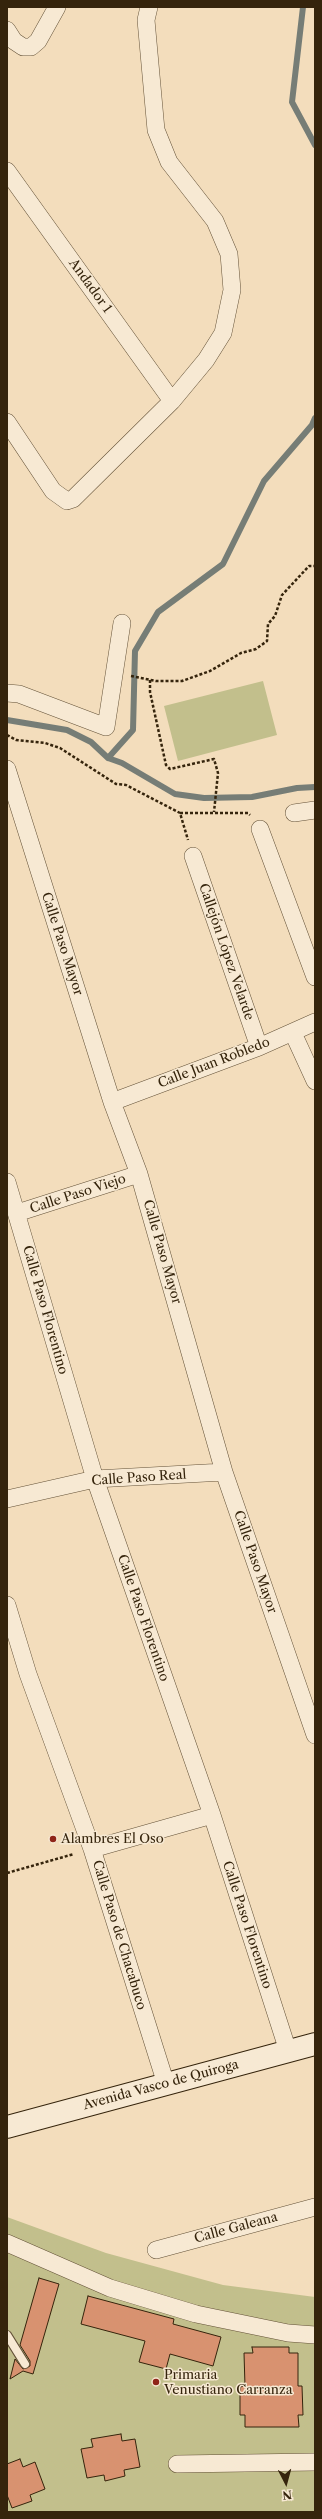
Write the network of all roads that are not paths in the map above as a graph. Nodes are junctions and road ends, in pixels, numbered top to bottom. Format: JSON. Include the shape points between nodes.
{"nodes":[{"id":1,"x":57,"y":7,"type":"edge"},
{"id":2,"x":149,"y":7,"type":"edge"},
{"id":3,"x":7,"y":30,"type":"edge"},
{"id":4,"x":7,"y":172,"type":"edge"},
{"id":5,"x":172,"y":401,"type":"junction"},
{"id":6,"x":7,"y":422,"type":"edge"},
{"id":7,"x":122,"y":623,"type":"dead end"},
{"id":8,"x":7,"y":693,"type":"edge"},
{"id":9,"x":7,"y":769,"type":"edge"},
{"id":10,"x":315,"y":810,"type":"edge"},
{"id":11,"x":294,"y":813,"type":"dead end"},
{"id":12,"x":260,"y":829,"type":"road end"},
{"id":13,"x":193,"y":856,"type":"road end"},
{"id":14,"x":315,"y":977,"type":"edge"},
{"id":15,"x":315,"y":1022,"type":"edge"},
{"id":16,"x":294,"y":1033,"type":"junction"},
{"id":17,"x":259,"y":1047,"type":"junction"},
{"id":18,"x":315,"y":1082,"type":"edge"},
{"id":19,"x":112,"y":1102,"type":"junction"},
{"id":20,"x":139,"y":1174,"type":"junction"},
{"id":21,"x":7,"y":1182,"type":"edge"},
{"id":22,"x":17,"y":1213,"type":"junction"},
{"id":23,"x":224,"y":1472,"type":"junction"},
{"id":24,"x":95,"y":1479,"type":"junction"},
{"id":25,"x":7,"y":1499,"type":"edge"},
{"id":26,"x":7,"y":1605,"type":"edge"},
{"id":27,"x":315,"y":1735,"type":"edge"},
{"id":28,"x":212,"y":1815,"type":"junction"},
{"id":29,"x":92,"y":1849,"type":"junction"},
{"id":30,"x":315,"y":2044,"type":"edge"},
{"id":31,"x":288,"y":2051,"type":"junction"},
{"id":32,"x":166,"y":2084,"type":"junction"},
{"id":33,"x":7,"y":2127,"type":"edge"},
{"id":34,"x":315,"y":2207,"type":"edge"},
{"id":35,"x":7,"y":2243,"type":"edge"},
{"id":36,"x":156,"y":2250,"type":"dead end"},
{"id":37,"x":7,"y":2334,"type":"edge"},
{"id":38,"x":315,"y":2335,"type":"edge"},
{"id":39,"x":25,"y":2364,"type":"dead end"},
{"id":40,"x":315,"y":2462,"type":"edge"},
{"id":41,"x":177,"y":2464,"type":"dead end"}],
"edges":[{"from":1,"to":3,"type":"street","via":[[38,41],[31,47],[23,47],[14,41]]},
{"from":2,"to":5,"type":"street","via":[[146,20],[156,130],[169,162],[215,221],[229,254],[232,290],[223,333],[206,360]]},
{"from":4,"to":5,"type":"street","name":"Andador 1"},
{"from":5,"to":6,"type":"street","via":[[82,492],[68,501],[53,491]]},
{"from":7,"to":8,"type":"street","via":[[106,727],[19,694]]},
{"from":9,"to":19,"type":"street","name":"Calle Paso Mayor"},
{"from":10,"to":11,"type":"street"},
{"from":12,"to":14,"type":"street"},
{"from":13,"to":17,"type":"street","name":"Callejón López Velarde"},
{"from":15,"to":16,"type":"street","name":"Calle Juan Robledo"},
{"from":16,"to":17,"type":"street","name":"Calle Juan Robledo"},
{"from":16,"to":18,"type":"street"},
{"from":17,"to":19,"type":"street","name":"Calle Juan Robledo"},
{"from":19,"to":20,"type":"street","name":"Calle Paso Mayor"},
{"from":20,"to":22,"type":"street","name":"Calle Paso Viejo"},
{"from":20,"to":23,"type":"street","name":"Calle Paso Mayor"},
{"from":21,"to":22,"type":"street","name":"Calle Paso Florentino"},
{"from":22,"to":24,"type":"street","name":"Calle Paso Florentino"},
{"from":23,"to":24,"type":"street","name":"Calle Paso Real"},
{"from":23,"to":27,"type":"street","name":"Calle Paso Mayor"},
{"from":24,"to":25,"type":"street","name":"Calle Paso Real"},
{"from":24,"to":28,"type":"street","name":"Calle Paso Florentino"},
{"from":26,"to":29,"type":"street","name":"Calle Paso de Chacabuco","via":[[28,1674]]},
{"from":28,"to":29,"type":"street"},
{"from":28,"to":31,"type":"street","name":"Calle Paso Florentino"},
{"from":29,"to":32,"type":"street","name":"Calle Paso de Chacabuco"},
{"from":30,"to":31,"type":"main road","name":"Avenida Vasco de Quiroga"},
{"from":31,"to":32,"type":"main road","name":"Avenida Vasco de Quiroga"},
{"from":32,"to":33,"type":"main road","name":"Avenida Vasco de Quiroga"},
{"from":34,"to":36,"type":"street","name":"Calle Galeana"},
{"from":35,"to":38,"type":"street","via":[[110,2288],[188,2312],[288,2333]]},
{"from":37,"to":39,"type":"lane"},
{"from":40,"to":41,"type":"street"}]}
